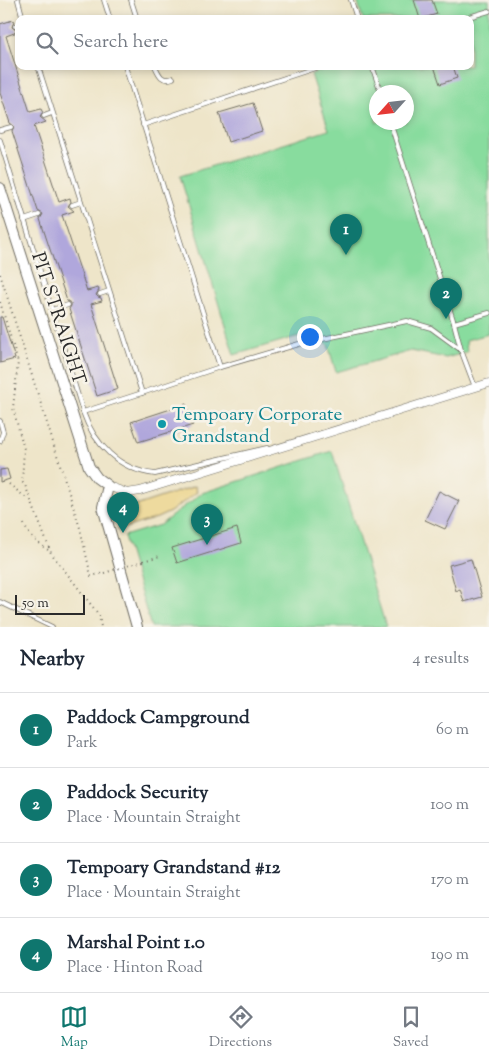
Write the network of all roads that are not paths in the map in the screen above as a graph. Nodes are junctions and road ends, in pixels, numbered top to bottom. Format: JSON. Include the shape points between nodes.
{"nodes":[{"id":1,"x":18,"y":0,"type":"edge"},
{"id":2,"x":104,"y":0,"type":"edge"},
{"id":3,"x":131,"y":0,"type":"edge"},
{"id":4,"x":351,"y":0,"type":"edge"},
{"id":5,"x":489,"y":11,"type":"edge"},
{"id":6,"x":22,"y":15,"type":"edge"},
{"id":7,"x":109,"y":15,"type":"edge"},
{"id":8,"x":136,"y":15,"type":"edge"},
{"id":9,"x":356,"y":15,"type":"edge"},
{"id":10,"x":474,"y":15,"type":"edge"},
{"id":11,"x":39,"y":70,"type":"edge"},
{"id":12,"x":126,"y":70,"type":"edge"},
{"id":13,"x":157,"y":70,"type":"edge"},
{"id":14,"x":308,"y":70,"type":"edge"},
{"id":15,"x":373,"y":70,"type":"edge"},
{"id":16,"x":173,"y":78,"type":"dead end"},
{"id":17,"x":378,"y":85,"type":"edge"},
{"id":18,"x":52,"y":112,"type":"junction"},
{"id":19,"x":44,"y":116,"type":"dead end"},
{"id":20,"x":143,"y":125,"type":"junction"},
{"id":21,"x":11,"y":127,"type":"dead end"},
{"id":22,"x":0,"y":130,"type":"edge"},
{"id":23,"x":393,"y":130,"type":"edge"},
{"id":24,"x":0,"y":140,"type":"edge"},
{"id":25,"x":0,"y":188,"type":"edge"},
{"id":26,"x":81,"y":202,"type":"junction"},
{"id":27,"x":72,"y":205,"type":"dead end"},
{"id":28,"x":39,"y":215,"type":"dead end"},
{"id":29,"x":24,"y":220,"type":"junction"},
{"id":30,"x":109,"y":292,"type":"junction"},
{"id":31,"x":100,"y":294,"type":"dead end"},
{"id":32,"x":68,"y":305,"type":"dead end"},
{"id":33,"x":52,"y":310,"type":"junction"},
{"id":34,"x":489,"y":313,"type":"edge"},
{"id":35,"x":454,"y":323,"type":"junction"},
{"id":36,"x":461,"y":350,"type":"junction"},
{"id":37,"x":220,"y":368,"type":"junction"},
{"id":38,"x":489,"y":383,"type":"edge"},
{"id":39,"x":475,"y":387,"type":"junction"},
{"id":40,"x":142,"y":393,"type":"junction"},
{"id":41,"x":83,"y":412,"type":"junction"},
{"id":42,"x":0,"y":421,"type":"edge"},
{"id":43,"x":306,"y":439,"type":"junction"},
{"id":44,"x":0,"y":442,"type":"edge"},
{"id":45,"x":108,"y":486,"type":"junction"},
{"id":46,"x":0,"y":602,"type":"edge"},
{"id":47,"x":52,"y":627,"type":"edge"},
{"id":48,"x":137,"y":627,"type":"edge"}],
"edges":[{"from":1,"to":6,"type":"lane"},
{"from":2,"to":7,"type":"lane"},
{"from":3,"to":8,"type":"lane"},
{"from":4,"to":9,"type":"lane"},
{"from":5,"to":10,"type":"lane"},
{"from":11,"to":18,"type":"lane"},
{"from":12,"to":20,"type":"lane"},
{"from":13,"to":16,"type":"lane","via":[[165,80]]},
{"from":14,"to":20,"type":"lane"},
{"from":15,"to":17,"type":"lane"},
{"from":18,"to":19,"type":"lane"},
{"from":18,"to":26,"type":"lane"},
{"from":20,"to":37,"type":"lane"},
{"from":21,"to":22,"type":"lane"},
{"from":23,"to":35,"type":"lane"},
{"from":24,"to":29,"type":"lane"},
{"from":25,"to":45,"type":"street","name":"PIT STRAIGHT","via":[[86,459],[93,474]]},
{"from":26,"to":27,"type":"lane"},
{"from":26,"to":30,"type":"lane"},
{"from":28,"to":29,"type":"lane"},
{"from":29,"to":33,"type":"lane"},
{"from":30,"to":31,"type":"lane"},
{"from":30,"to":40,"type":"lane"},
{"from":32,"to":33,"type":"lane"},
{"from":33,"to":41,"type":"lane"},
{"from":34,"to":35,"type":"lane"},
{"from":35,"to":36,"type":"lane"},
{"from":36,"to":37,"type":"lane","via":[[431,328],[407,321],[299,344]]},
{"from":36,"to":39,"type":"lane"},
{"from":37,"to":40,"type":"lane"},
{"from":38,"to":39,"type":"street"},
{"from":39,"to":43,"type":"street"},
{"from":40,"to":41,"type":"lane"},
{"from":41,"to":43,"type":"lane","via":[[93,435],[110,454],[134,469],[155,474]]},
{"from":42,"to":44,"type":"lane","via":[[3,432]]},
{"from":43,"to":45,"type":"street","via":[[130,493]]},
{"from":45,"to":48,"type":"street","via":[[103,507]]},
{"from":46,"to":47,"type":"lane"}]}
